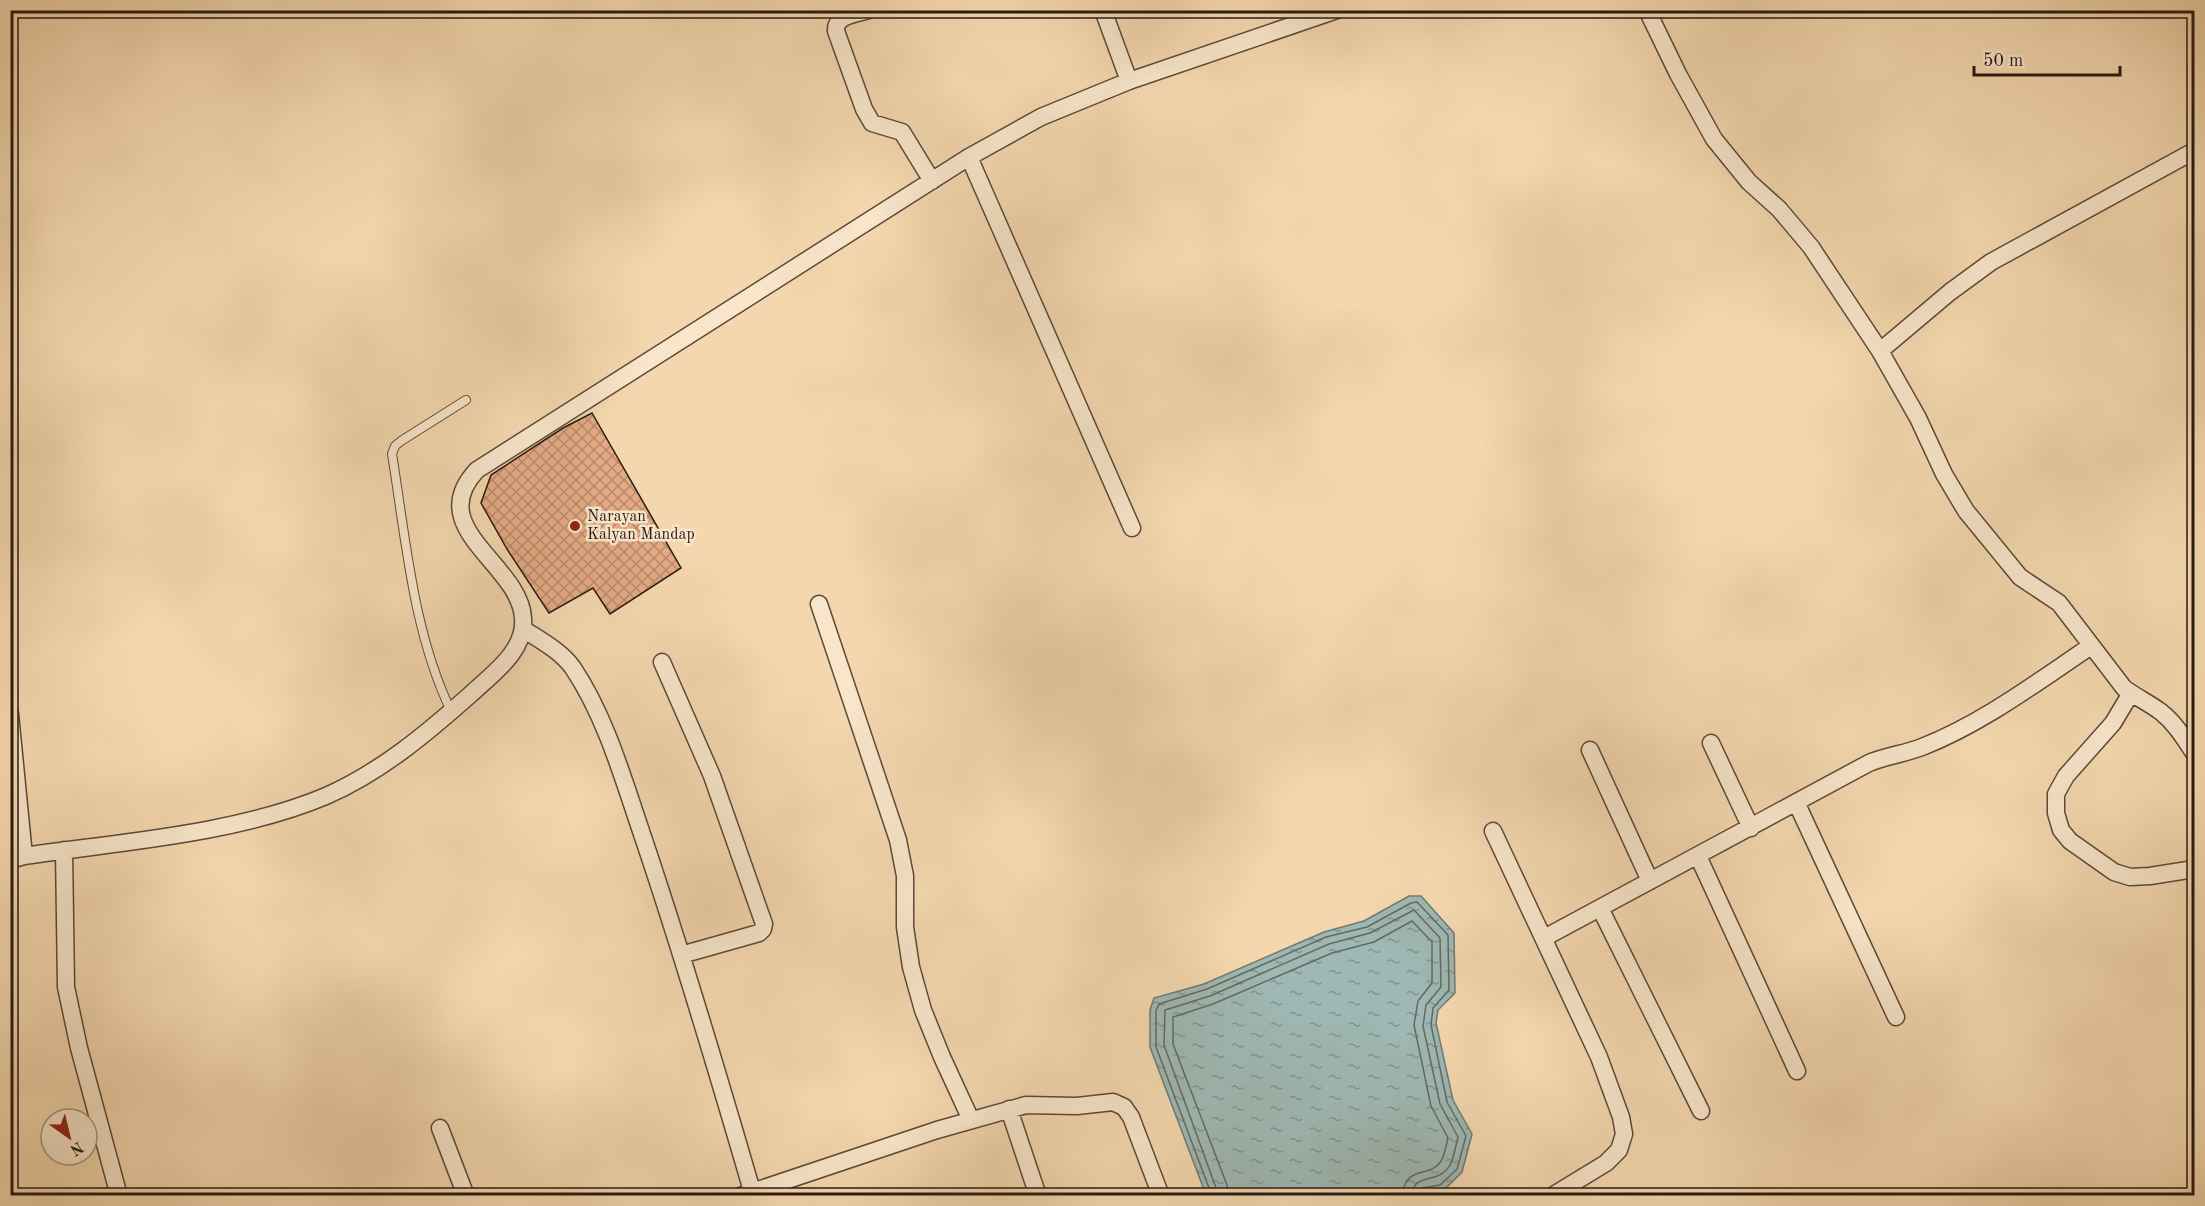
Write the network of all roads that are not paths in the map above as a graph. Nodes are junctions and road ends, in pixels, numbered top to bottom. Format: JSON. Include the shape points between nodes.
{"nodes":[{"id":1,"x":869,"y":10,"type":"edge"},
{"id":2,"x":1103,"y":10,"type":"edge"},
{"id":3,"x":1337,"y":10,"type":"edge"},
{"id":4,"x":1647,"y":10,"type":"edge"},
{"id":5,"x":1129,"y":81,"type":"junction"},
{"id":6,"x":2194,"y":151,"type":"edge"},
{"id":7,"x":969,"y":157,"type":"junction"},
{"id":8,"x":932,"y":181,"type":"junction"},
{"id":9,"x":1880,"y":351,"type":"junction"},
{"id":10,"x":466,"y":400,"type":"dead end"},
{"id":11,"x":1132,"y":528,"type":"dead end"},
{"id":12,"x":819,"y":604,"type":"dead end"},
{"id":13,"x":523,"y":629,"type":"junction"},
{"id":14,"x":2091,"y":646,"type":"junction"},
{"id":15,"x":662,"y":662,"type":"dead end"},
{"id":16,"x":2131,"y":693,"type":"junction"},
{"id":17,"x":451,"y":711,"type":"junction"},
{"id":18,"x":10,"y":714,"type":"edge"},
{"id":19,"x":1711,"y":743,"type":"dead end"},
{"id":20,"x":1590,"y":750,"type":"dead end"},
{"id":21,"x":2194,"y":753,"type":"edge"},
{"id":22,"x":1797,"y":804,"type":"junction"},
{"id":23,"x":1750,"y":828,"type":"junction"},
{"id":24,"x":1493,"y":831,"type":"dead end"},
{"id":25,"x":64,"y":850,"type":"junction"},
{"id":26,"x":1698,"y":856,"type":"junction"},
{"id":27,"x":17,"y":858,"type":"edge"},
{"id":28,"x":2194,"y":869,"type":"edge"},
{"id":29,"x":1650,"y":881,"type":"junction"},
{"id":30,"x":1600,"y":908,"type":"junction"},
{"id":31,"x":1544,"y":938,"type":"junction"},
{"id":32,"x":681,"y":955,"type":"junction"},
{"id":33,"x":1896,"y":1017,"type":"dead end"},
{"id":34,"x":1797,"y":1071,"type":"dead end"},
{"id":35,"x":1009,"y":1109,"type":"junction"},
{"id":36,"x":1701,"y":1111,"type":"dead end"},
{"id":37,"x":971,"y":1120,"type":"junction"},
{"id":38,"x":440,"y":1128,"type":"dead end"},
{"id":39,"x":756,"y":1192,"type":"edge"},
{"id":40,"x":118,"y":1196,"type":"edge"},
{"id":41,"x":465,"y":1196,"type":"edge"},
{"id":42,"x":1038,"y":1196,"type":"edge"},
{"id":43,"x":1161,"y":1196,"type":"edge"},
{"id":44,"x":1552,"y":1196,"type":"edge"}],
"edges":[{"from":1,"to":8,"type":"street","via":[[839,19],[836,24],[864,109],[872,123],[902,132]]},
{"from":2,"to":5,"type":"street"},
{"from":3,"to":5,"type":"street"},
{"from":4,"to":9,"type":"street","via":[[1714,139],[1811,247]]},
{"from":5,"to":7,"type":"street","via":[[1041,117]]},
{"from":6,"to":9,"type":"street","via":[[1991,262]]},
{"from":7,"to":8,"type":"street"},
{"from":7,"to":11,"type":"street"},
{"from":8,"to":13,"type":"street","via":[[555,419],[477,470],[466,482],[460,512],[466,527],[513,591],[524,616]]},
{"from":9,"to":14,"type":"street","via":[[1966,511],[2020,577],[2059,603]]},
{"from":10,"to":17,"type":"lane","via":[[401,441],[392,454],[415,601],[431,661]]},
{"from":12,"to":37,"type":"street","via":[[898,840],[905,876],[904,927],[923,1010]]},
{"from":13,"to":17,"type":"street","via":[[503,664]]},
{"from":13,"to":32,"type":"street","via":[[571,666],[587,692],[625,786]]},
{"from":14,"to":16,"type":"street"},
{"from":14,"to":22,"type":"street","via":[[2001,706],[1920,748],[1869,763]]},
{"from":15,"to":32,"type":"street","via":[[712,776],[764,924],[759,933]]},
{"from":16,"to":21,"type":"street","via":[[2177,727]]},
{"from":16,"to":28,"type":"street","via":[[2056,794],[2061,830],[2070,841],[2114,872],[2130,877]]},
{"from":17,"to":25,"type":"street","via":[[373,771],[293,808],[174,836]]},
{"from":18,"to":27,"type":"street"},
{"from":19,"to":23,"type":"street"},
{"from":20,"to":29,"type":"street"},
{"from":22,"to":23,"type":"street"},
{"from":22,"to":33,"type":"street"},
{"from":23,"to":26,"type":"street"},
{"from":24,"to":31,"type":"street"},
{"from":25,"to":27,"type":"street"},
{"from":25,"to":40,"type":"street","via":[[66,987]]},
{"from":26,"to":29,"type":"street"},
{"from":26,"to":34,"type":"street"},
{"from":29,"to":30,"type":"street"},
{"from":30,"to":31,"type":"street"},
{"from":30,"to":36,"type":"street"},
{"from":31,"to":44,"type":"street","via":[[1599,1058],[1622,1117],[1624,1134],[1619,1150],[1606,1163]]},
{"from":32,"to":39,"type":"street"},
{"from":35,"to":37,"type":"street"},
{"from":35,"to":42,"type":"street"},
{"from":35,"to":43,"type":"street","via":[[1113,1102],[1124,1107]]},
{"from":37,"to":39,"type":"street"},
{"from":38,"to":41,"type":"street"}]}
